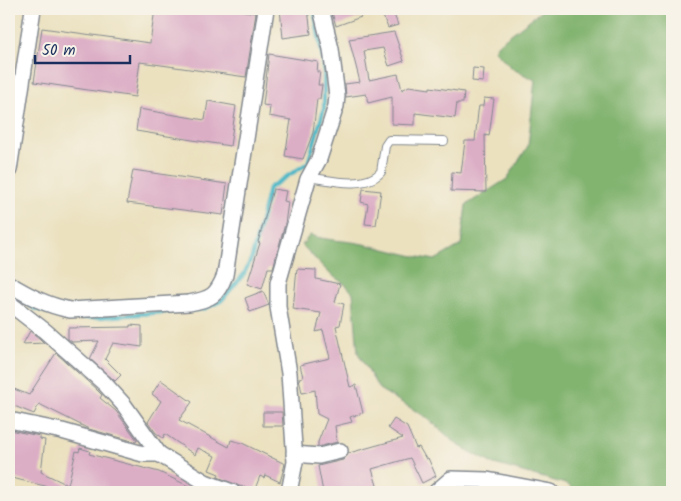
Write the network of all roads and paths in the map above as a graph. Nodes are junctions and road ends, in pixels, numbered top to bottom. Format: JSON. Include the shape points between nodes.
{"nodes":[{"id":1,"x":33,"y":9,"type":"edge"},
{"id":2,"x":266,"y":9,"type":"edge"},
{"id":3,"x":321,"y":9,"type":"edge"},
{"id":4,"x":444,"y":141,"type":"dead end"},
{"id":5,"x":9,"y":170,"type":"edge"},
{"id":6,"x":308,"y":177,"type":"junction"},
{"id":7,"x":9,"y":284,"type":"edge"},
{"id":8,"x":9,"y":303,"type":"edge"},
{"id":9,"x":9,"y":420,"type":"edge"},
{"id":10,"x":340,"y":451,"type":"dead end"},
{"id":11,"x":159,"y":454,"type":"junction"},
{"id":12,"x":294,"y":454,"type":"junction"},
{"id":13,"x":232,"y":492,"type":"edge"},
{"id":14,"x":289,"y":492,"type":"edge"},
{"id":15,"x":436,"y":492,"type":"edge"},
{"id":16,"x":551,"y":492,"type":"edge"}],
"edges":[{"from":1,"to":5,"type":"street"},
{"from":2,"to":7,"type":"street","via":[[225,275],[219,291],[206,300],[190,303],[70,310],[34,299]]},
{"from":3,"to":6,"type":"street","via":[[331,48],[337,96],[320,159]]},
{"from":4,"to":6,"type":"lane","via":[[389,140],[385,146],[382,172],[368,181]]},
{"from":6,"to":12,"type":"street","via":[[278,283],[278,307],[289,373]]},
{"from":8,"to":11,"type":"street","via":[[104,383]]},
{"from":9,"to":11,"type":"street","via":[[143,454]]},
{"from":10,"to":12,"type":"street","via":[[319,456]]},
{"from":11,"to":13,"type":"street","via":[[205,482]]},
{"from":12,"to":14,"type":"street"},
{"from":15,"to":16,"type":"street","via":[[451,479],[487,480]]}]}
